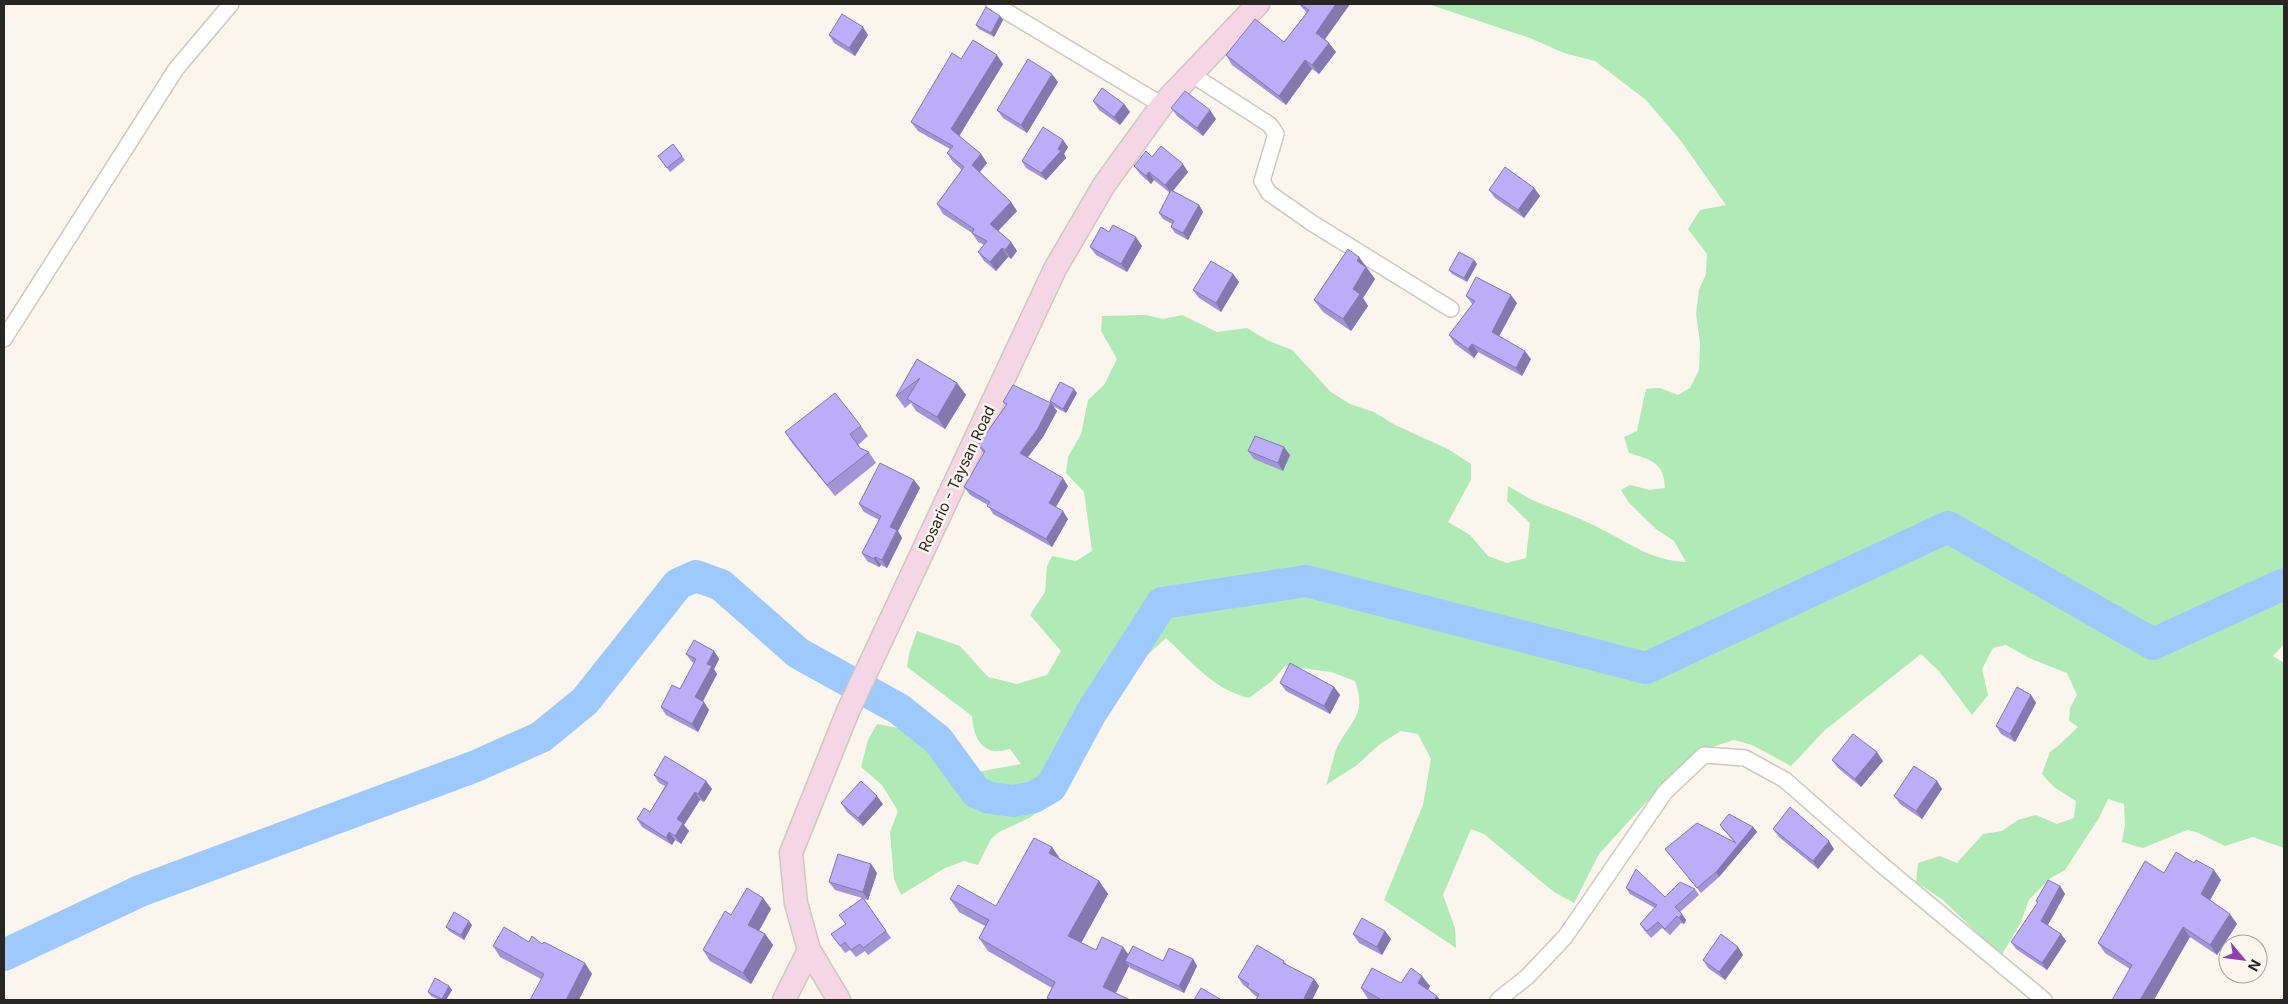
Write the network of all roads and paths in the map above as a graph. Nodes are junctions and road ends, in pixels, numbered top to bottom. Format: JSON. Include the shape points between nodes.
{"nodes":[{"id":1,"x":231,"y":4,"type":"edge"},
{"id":2,"x":994,"y":4,"type":"edge"},
{"id":3,"x":1258,"y":4,"type":"edge"},
{"id":4,"x":1191,"y":74,"type":"junction"},
{"id":5,"x":1162,"y":105,"type":"junction"},
{"id":6,"x":1451,"y":310,"type":"dead end"},
{"id":7,"x":4,"y":339,"type":"edge"},
{"id":8,"x":808,"y":950,"type":"junction"},
{"id":9,"x":784,"y":1000,"type":"edge"},
{"id":10,"x":839,"y":1000,"type":"edge"},
{"id":11,"x":1498,"y":1000,"type":"edge"},
{"id":12,"x":2044,"y":1000,"type":"edge"}],
"edges":[{"from":1,"to":7,"type":"street","via":[[176,69]]},
{"from":2,"to":5,"type":"street"},
{"from":3,"to":4,"type":"main road","name":"Rosario - Taysan Road"},
{"from":4,"to":5,"type":"main road","name":"Rosario - Taysan Road"},
{"from":4,"to":6,"type":"street","via":[[1270,125],[1276,134],[1262,181],[1270,193]]},
{"from":5,"to":8,"type":"main road","name":"Rosario - Taysan Road","via":[[1104,185],[1055,269],[848,711],[791,853],[796,903]]},
{"from":8,"to":9,"type":"main road"},
{"from":8,"to":10,"type":"main road","name":"Rosario - Taysan Road"},
{"from":11,"to":12,"type":"street","via":[[1527,977],[1565,937],[1666,792],[1704,755],[1745,758],[1785,780]]}]}
